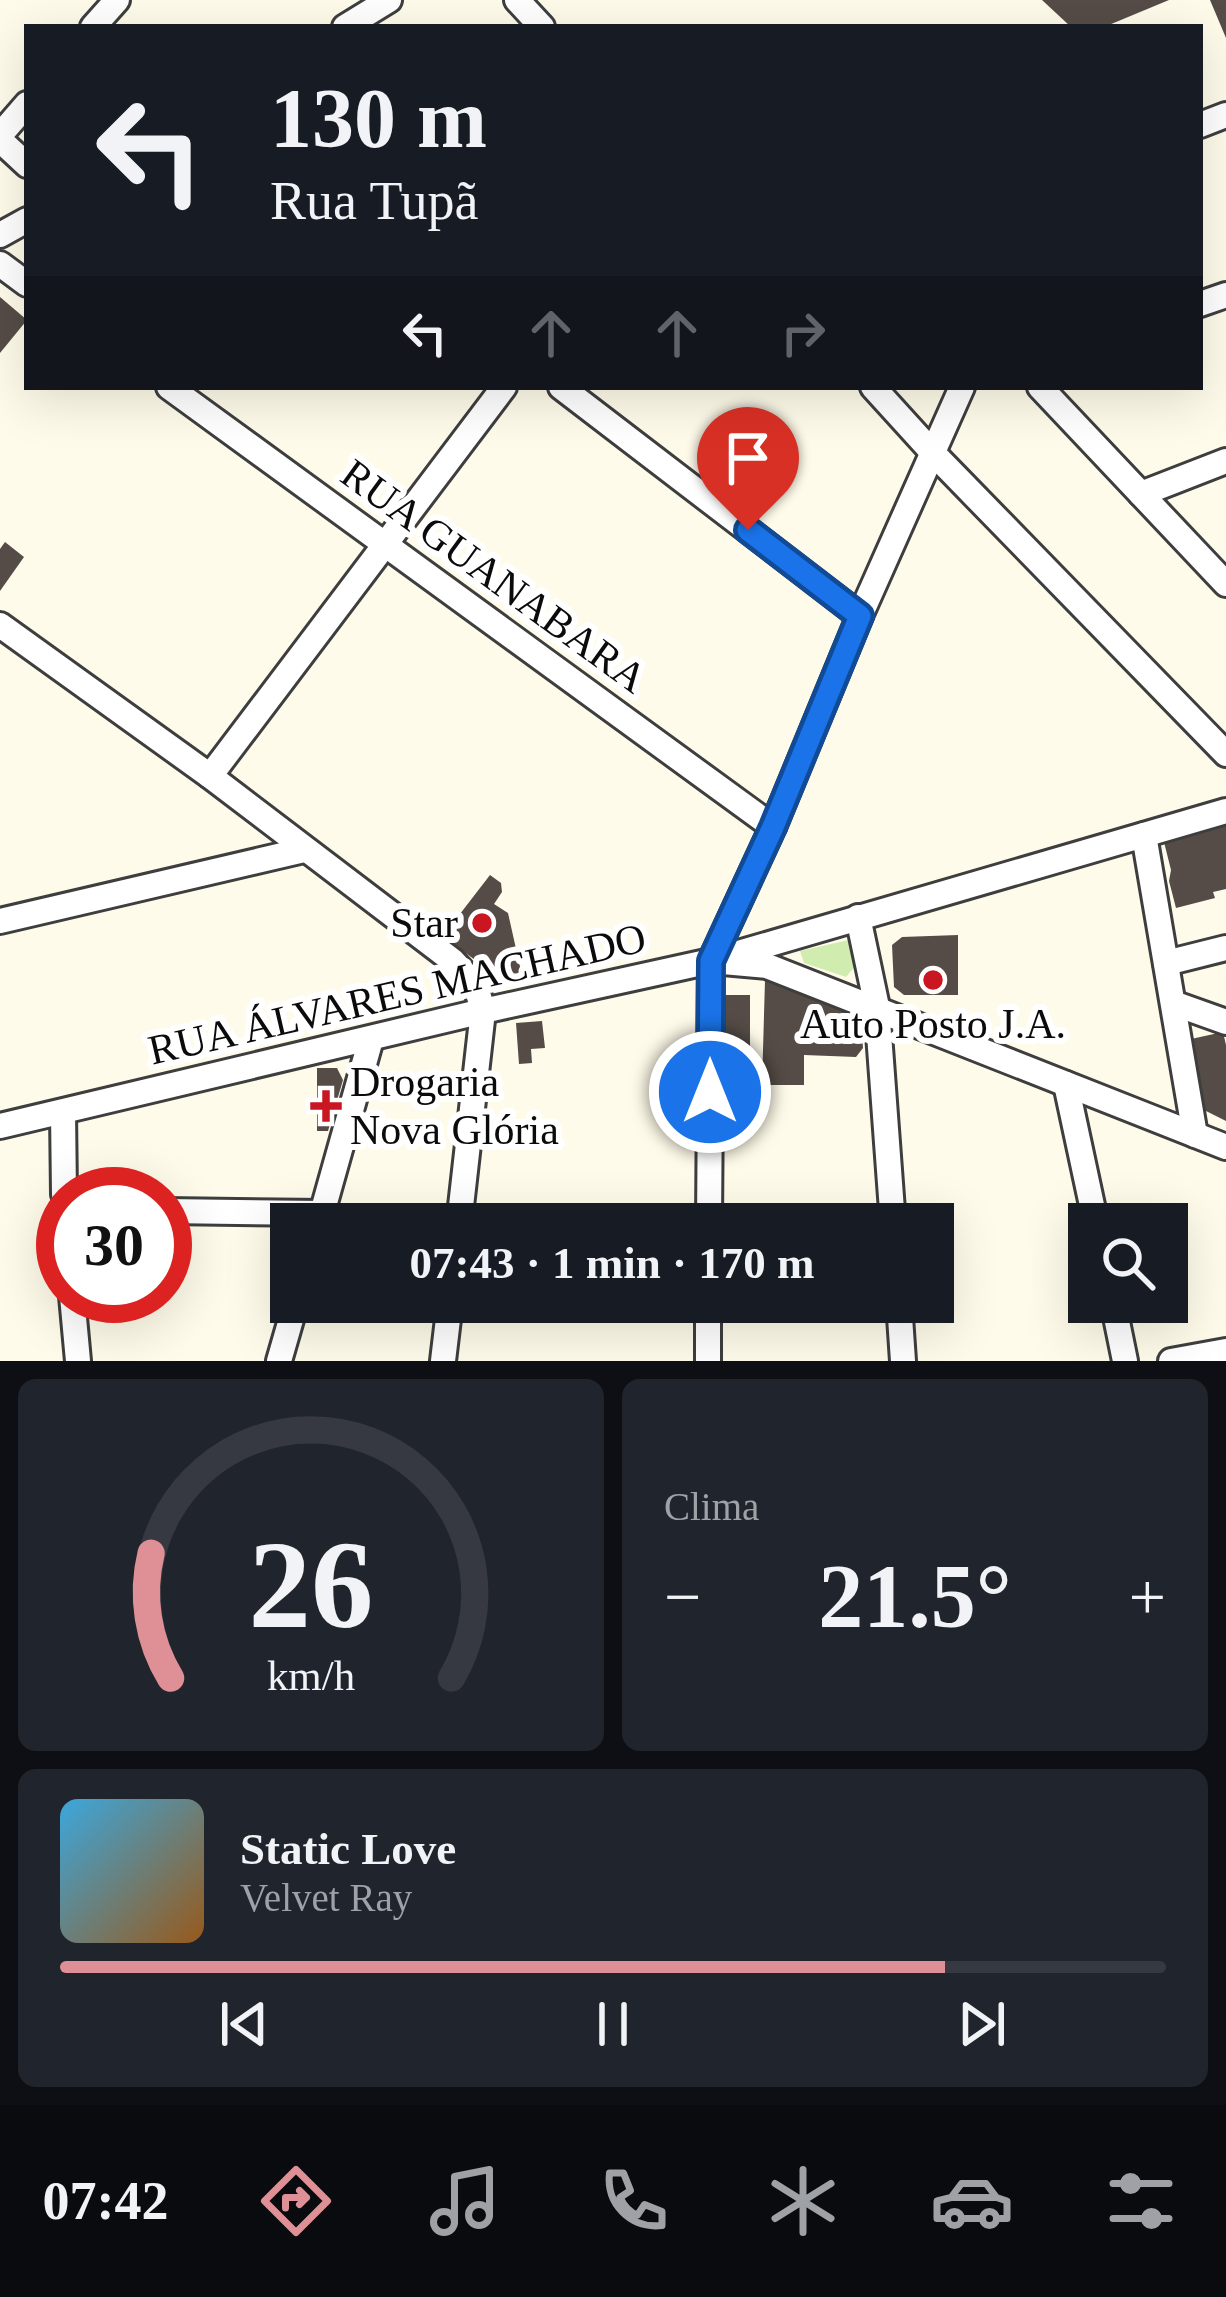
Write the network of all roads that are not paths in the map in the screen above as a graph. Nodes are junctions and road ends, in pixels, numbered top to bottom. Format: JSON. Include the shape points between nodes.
{"nodes":[{"id":1,"x":117,"y":0,"type":"edge"},
{"id":2,"x":517,"y":0,"type":"edge"},
{"id":3,"x":380,"y":2,"type":"edge"},
{"id":4,"x":96,"y":24,"type":"edge"},
{"id":5,"x":349,"y":24,"type":"edge"},
{"id":6,"x":539,"y":24,"type":"edge"},
{"id":7,"x":24,"y":108,"type":"edge"},
{"id":8,"x":0,"y":138,"type":"edge"},
{"id":9,"x":24,"y":162,"type":"edge"},
{"id":10,"x":173,"y":390,"type":"edge"},
{"id":11,"x":502,"y":390,"type":"edge"},
{"id":12,"x":564,"y":390,"type":"edge"},
{"id":13,"x":876,"y":390,"type":"edge"},
{"id":14,"x":961,"y":390,"type":"edge"},
{"id":15,"x":1043,"y":390,"type":"edge"},
{"id":16,"x":933,"y":453,"type":"junction"},
{"id":17,"x":1226,"y":460,"type":"edge"},
{"id":18,"x":1141,"y":494,"type":"junction"},
{"id":19,"x":385,"y":544,"type":"junction"},
{"id":20,"x":1226,"y":584,"type":"edge"},
{"id":21,"x":860,"y":616,"type":"junction"},
{"id":22,"x":0,"y":625,"type":"edge"},
{"id":23,"x":1226,"y":754,"type":"edge"},
{"id":24,"x":210,"y":776,"type":"junction"},
{"id":25,"x":1226,"y":811,"type":"edge"},
{"id":26,"x":773,"y":827,"type":"junction"},
{"id":27,"x":1144,"y":835,"type":"junction"},
{"id":28,"x":304,"y":850,"type":"junction"},
{"id":29,"x":858,"y":917,"type":"junction"},
{"id":30,"x":0,"y":921,"type":"edge"},
{"id":31,"x":1226,"y":948,"type":"edge"},
{"id":32,"x":711,"y":961,"type":"junction"},
{"id":33,"x":1166,"y":963,"type":"junction"},
{"id":34,"x":1173,"y":1004,"type":"junction"},
{"id":35,"x":877,"y":1007,"type":"junction"},
{"id":36,"x":483,"y":1011,"type":"junction"},
{"id":37,"x":1226,"y":1022,"type":"edge"},
{"id":38,"x":371,"y":1039,"type":"junction"},
{"id":39,"x":1066,"y":1084,"type":"junction"},
{"id":40,"x":63,"y":1112,"type":"junction"},
{"id":41,"x":0,"y":1126,"type":"edge"},
{"id":42,"x":1195,"y":1136,"type":"junction"},
{"id":43,"x":1226,"y":1147,"type":"edge"},
{"id":44,"x":64,"y":1167,"type":"edge"},
{"id":45,"x":325,"y":1203,"type":"edge"},
{"id":46,"x":461,"y":1203,"type":"edge"},
{"id":47,"x":709,"y":1203,"type":"edge"},
{"id":48,"x":891,"y":1203,"type":"edge"},
{"id":49,"x":1092,"y":1203,"type":"edge"},
{"id":50,"x":192,"y":1212,"type":"edge"},
{"id":51,"x":270,"y":1216,"type":"edge"},
{"id":52,"x":74,"y":1323,"type":"edge"},
{"id":53,"x":290,"y":1323,"type":"edge"},
{"id":54,"x":447,"y":1323,"type":"edge"},
{"id":55,"x":709,"y":1323,"type":"edge"},
{"id":56,"x":900,"y":1323,"type":"edge"},
{"id":57,"x":1117,"y":1323,"type":"edge"},
{"id":58,"x":1226,"y":1351,"type":"edge"},
{"id":59,"x":78,"y":1361,"type":"edge"},
{"id":60,"x":279,"y":1361,"type":"edge"},
{"id":61,"x":442,"y":1361,"type":"edge"},
{"id":62,"x":708,"y":1361,"type":"edge"},
{"id":63,"x":903,"y":1361,"type":"edge"},
{"id":64,"x":1125,"y":1361,"type":"edge"},
{"id":65,"x":1172,"y":1361,"type":"edge"}],
"edges":[{"from":1,"to":4,"type":"street"},
{"from":2,"to":6,"type":"street"},
{"from":3,"to":5,"type":"street"},
{"from":7,"to":8,"type":"street"},
{"from":8,"to":9,"type":"street"},
{"from":10,"to":19,"type":"street","name":"RUA GUANABARA"},
{"from":11,"to":19,"type":"street"},
{"from":12,"to":21,"type":"street"},
{"from":13,"to":16,"type":"street"},
{"from":14,"to":16,"type":"street"},
{"from":15,"to":18,"type":"street"},
{"from":16,"to":21,"type":"street"},
{"from":16,"to":23,"type":"street"},
{"from":17,"to":18,"type":"street"},
{"from":18,"to":20,"type":"street"},
{"from":19,"to":24,"type":"street"},
{"from":19,"to":26,"type":"street","name":"RUA GUANABARA"},
{"from":21,"to":26,"type":"street"},
{"from":22,"to":24,"type":"street"},
{"from":24,"to":28,"type":"street"},
{"from":25,"to":27,"type":"street","name":"RUA ÁLVARES MACHADO"},
{"from":26,"to":32,"type":"street"},
{"from":27,"to":29,"type":"street","name":"RUA ÁLVARES MACHADO"},
{"from":27,"to":33,"type":"street"},
{"from":28,"to":30,"type":"street"},
{"from":28,"to":36,"type":"street","via":[[453,961],[476,986]]},
{"from":29,"to":32,"type":"street","name":"RUA ÁLVARES MACHADO"},
{"from":29,"to":35,"type":"street"},
{"from":31,"to":33,"type":"street"},
{"from":32,"to":35,"type":"street","via":[[766,966]]},
{"from":32,"to":36,"type":"street","name":"RUA ÁLVARES MACHADO"},
{"from":32,"to":47,"type":"street"},
{"from":33,"to":34,"type":"street"},
{"from":34,"to":37,"type":"street"},
{"from":34,"to":42,"type":"street"},
{"from":35,"to":39,"type":"street"},
{"from":35,"to":48,"type":"street"},
{"from":36,"to":38,"type":"street","name":"RUA ÁLVARES MACHADO"},
{"from":36,"to":46,"type":"street"},
{"from":38,"to":40,"type":"street","name":"RUA ÁLVARES MACHADO"},
{"from":38,"to":45,"type":"street"},
{"from":39,"to":42,"type":"street"},
{"from":39,"to":49,"type":"street"},
{"from":40,"to":41,"type":"street","name":"RUA ÁLVARES MACHADO"},
{"from":40,"to":44,"type":"street"},
{"from":42,"to":43,"type":"street"},
{"from":50,"to":51,"type":"street"},
{"from":52,"to":59,"type":"street"},
{"from":53,"to":60,"type":"street"},
{"from":54,"to":61,"type":"street"},
{"from":55,"to":62,"type":"street"},
{"from":56,"to":63,"type":"street"},
{"from":57,"to":64,"type":"street"},
{"from":58,"to":65,"type":"street"}]}
